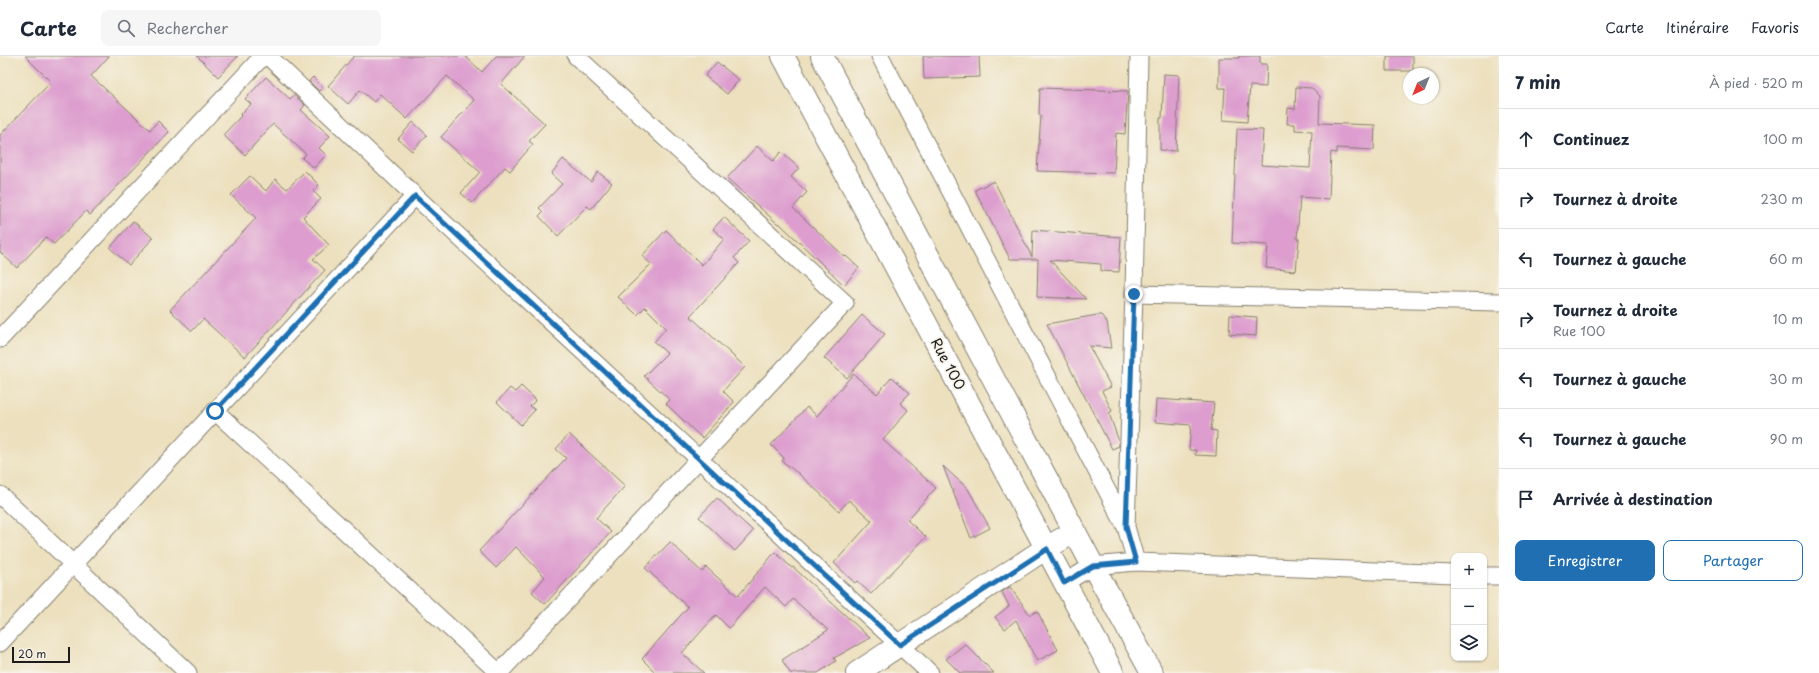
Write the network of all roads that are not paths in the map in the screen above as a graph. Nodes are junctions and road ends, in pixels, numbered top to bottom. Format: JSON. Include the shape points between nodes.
{"nodes":[{"id":1,"x":263,"y":56,"type":"edge"},
{"id":2,"x":268,"y":56,"type":"edge"},
{"id":3,"x":576,"y":56,"type":"edge"},
{"id":4,"x":784,"y":56,"type":"edge"},
{"id":5,"x":822,"y":56,"type":"edge"},
{"id":6,"x":880,"y":56,"type":"edge"},
{"id":7,"x":1139,"y":56,"type":"edge"},
{"id":8,"x":415,"y":196,"type":"junction"},
{"id":9,"x":1134,"y":294,"type":"junction"},
{"id":10,"x":1499,"y":302,"type":"edge"},
{"id":11,"x":0,"y":339,"type":"edge"},
{"id":12,"x":215,"y":411,"type":"junction"},
{"id":13,"x":700,"y":459,"type":"junction"},
{"id":14,"x":0,"y":495,"type":"edge"},
{"id":15,"x":1126,"y":527,"type":"junction"},
{"id":16,"x":1075,"y":531,"type":"junction"},
{"id":17,"x":1047,"y":549,"type":"junction"},
{"id":18,"x":1136,"y":562,"type":"junction"},
{"id":19,"x":73,"y":564,"type":"junction"},
{"id":20,"x":1093,"y":566,"type":"junction"},
{"id":21,"x":1451,"y":574,"type":"edge"},
{"id":22,"x":1487,"y":576,"type":"edge"},
{"id":23,"x":1499,"y":576,"type":"edge"},
{"id":24,"x":1064,"y":583,"type":"junction"},
{"id":25,"x":0,"y":643,"type":"edge"},
{"id":26,"x":900,"y":645,"type":"junction"},
{"id":27,"x":188,"y":673,"type":"edge"},
{"id":28,"x":499,"y":673,"type":"edge"},
{"id":29,"x":857,"y":673,"type":"edge"},
{"id":30,"x":930,"y":673,"type":"edge"},
{"id":31,"x":1113,"y":673,"type":"edge"},
{"id":32,"x":1152,"y":673,"type":"edge"}],
"edges":[{"from":1,"to":11,"type":"street"},
{"from":2,"to":8,"type":"street"},
{"from":3,"to":13,"type":"street","via":[[845,303]]},
{"from":4,"to":17,"type":"street","name":"Rue 100"},
{"from":5,"to":16,"type":"street"},
{"from":6,"to":15,"type":"street"},
{"from":7,"to":9,"type":"street"},
{"from":8,"to":12,"type":"street"},
{"from":8,"to":13,"type":"street"},
{"from":9,"to":10,"type":"street"},
{"from":9,"to":15,"type":"street"},
{"from":12,"to":19,"type":"street"},
{"from":12,"to":28,"type":"street"},
{"from":13,"to":26,"type":"street"},
{"from":13,"to":28,"type":"street"},
{"from":14,"to":19,"type":"street"},
{"from":15,"to":18,"type":"street"},
{"from":16,"to":17,"type":"street"},
{"from":16,"to":20,"type":"street"},
{"from":17,"to":24,"type":"street","name":"Rue 100"},
{"from":17,"to":26,"type":"street"},
{"from":18,"to":20,"type":"street"},
{"from":18,"to":21,"type":"street"},
{"from":19,"to":25,"type":"street"},
{"from":19,"to":27,"type":"street"},
{"from":20,"to":24,"type":"street"},
{"from":20,"to":32,"type":"street"},
{"from":22,"to":23,"type":"street"},
{"from":24,"to":31,"type":"street","name":"Rue 100"},
{"from":26,"to":29,"type":"street"},
{"from":26,"to":30,"type":"street"}]}
